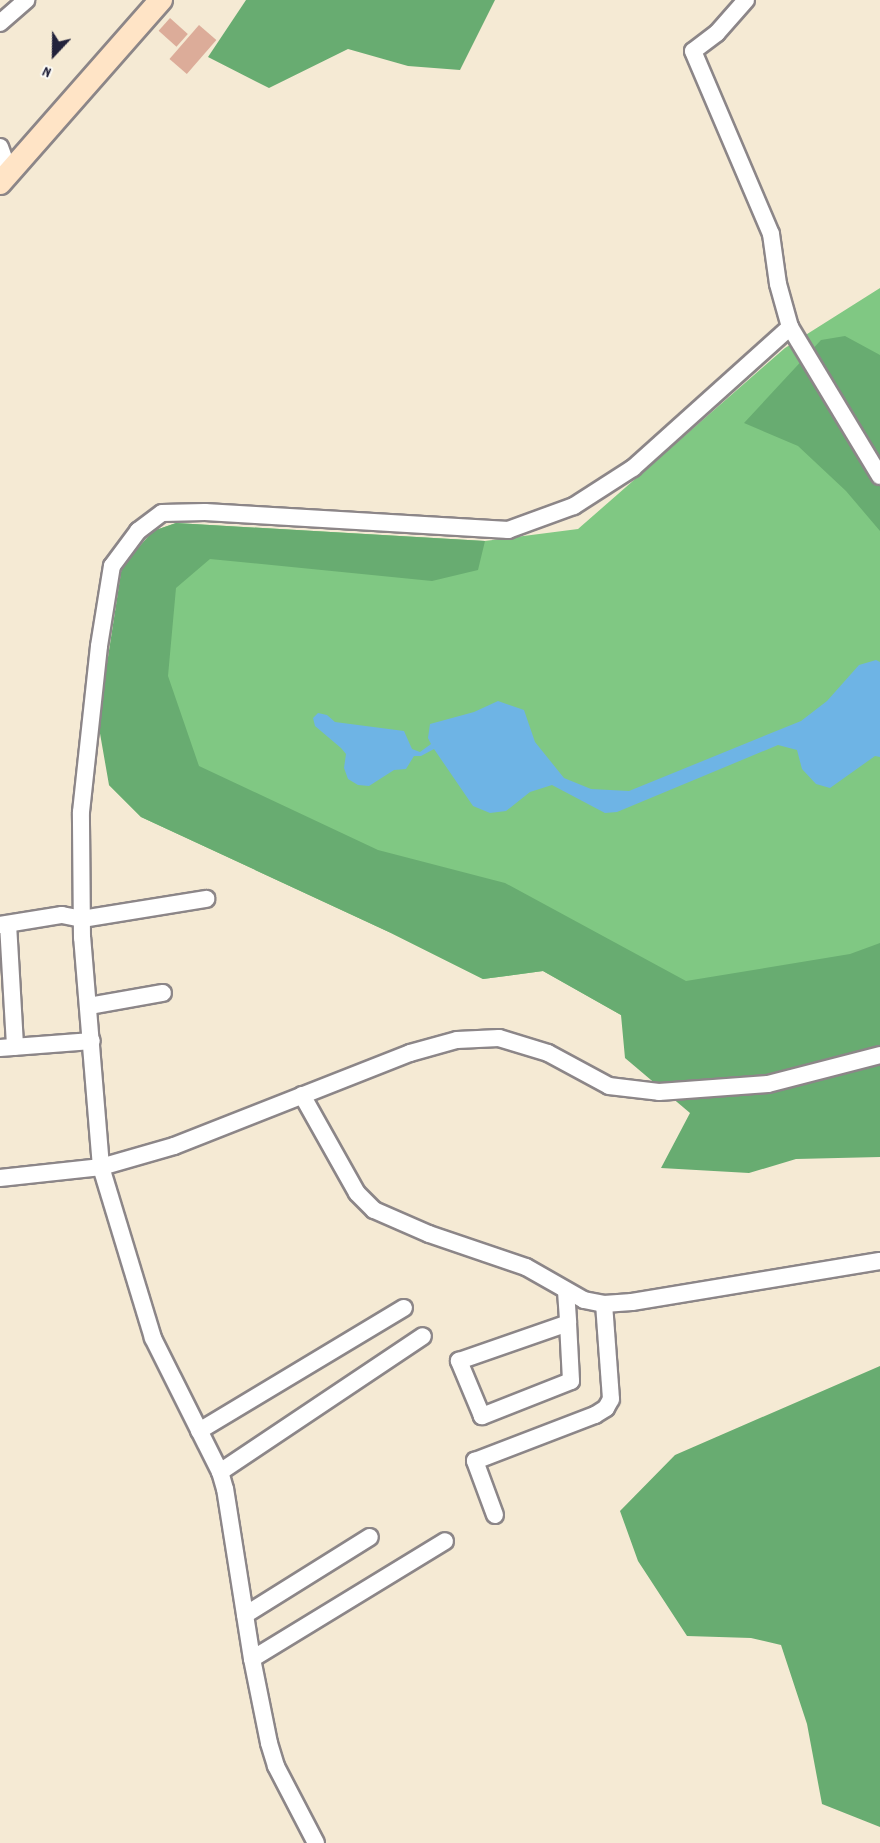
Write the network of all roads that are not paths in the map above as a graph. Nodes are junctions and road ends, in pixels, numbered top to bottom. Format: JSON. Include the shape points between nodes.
{"nodes":[{"id":1,"x":26,"y":0,"type":"edge"},
{"id":2,"x":161,"y":0,"type":"edge"},
{"id":3,"x":746,"y":0,"type":"edge"},
{"id":4,"x":0,"y":23,"type":"edge"},
{"id":5,"x":0,"y":147,"type":"edge"},
{"id":6,"x":5,"y":178,"type":"edge"},
{"id":7,"x":790,"y":327,"type":"junction"},
{"id":8,"x":880,"y":476,"type":"edge"},
{"id":9,"x":206,"y":899,"type":"dead end"},
{"id":10,"x":82,"y":920,"type":"junction"},
{"id":11,"x":4,"y":924,"type":"edge"},
{"id":12,"x":163,"y":993,"type":"dead end"},
{"id":13,"x":89,"y":1006,"type":"junction"},
{"id":14,"x":92,"y":1041,"type":"junction"},
{"id":15,"x":8,"y":1047,"type":"edge"},
{"id":16,"x":880,"y":1055,"type":"edge"},
{"id":17,"x":303,"y":1095,"type":"junction"},
{"id":18,"x":101,"y":1167,"type":"junction"},
{"id":19,"x":0,"y":1179,"type":"edge"},
{"id":20,"x":880,"y":1261,"type":"edge"},
{"id":21,"x":566,"y":1291,"type":"junction"},
{"id":22,"x":604,"y":1304,"type":"junction"},
{"id":23,"x":404,"y":1308,"type":"dead end"},
{"id":24,"x":568,"y":1323,"type":"junction"},
{"id":25,"x":423,"y":1336,"type":"dead end"},
{"id":26,"x":199,"y":1431,"type":"junction"},
{"id":27,"x":220,"y":1472,"type":"junction"},
{"id":28,"x":495,"y":1515,"type":"dead end"},
{"id":29,"x":370,"y":1538,"type":"dead end"},
{"id":30,"x":445,"y":1541,"type":"dead end"},
{"id":31,"x":245,"y":1615,"type":"junction"},
{"id":32,"x":252,"y":1659,"type":"junction"},
{"id":33,"x":316,"y":1843,"type":"edge"}],
"edges":[{"from":1,"to":4,"type":"street"},
{"from":2,"to":6,"type":"street"},
{"from":3,"to":7,"type":"street","via":[[717,33],[693,51],[771,234],[778,284]]},
{"from":5,"to":6,"type":"street"},
{"from":7,"to":8,"type":"street"},
{"from":7,"to":10,"type":"street","via":[[633,468],[574,506],[508,530],[206,512],[162,513],[138,531],[112,566],[99,646],[81,812]]},
{"from":9,"to":10,"type":"street"},
{"from":10,"to":11,"type":"street","via":[[62,915]]},
{"from":10,"to":13,"type":"street"},
{"from":11,"to":15,"type":"street"},
{"from":12,"to":13,"type":"street"},
{"from":13,"to":14,"type":"street"},
{"from":14,"to":15,"type":"street"},
{"from":14,"to":18,"type":"street"},
{"from":16,"to":17,"type":"street","via":[[768,1084],[659,1092],[609,1086],[548,1053],[499,1038],[457,1040],[410,1053]]},
{"from":17,"to":18,"type":"street","via":[[174,1146]]},
{"from":17,"to":21,"type":"street","via":[[357,1193],[374,1210],[429,1234],[526,1267]]},
{"from":18,"to":19,"type":"street"},
{"from":18,"to":26,"type":"street","via":[[153,1338]]},
{"from":20,"to":22,"type":"street"},
{"from":21,"to":22,"type":"street"},
{"from":21,"to":24,"type":"street"},
{"from":22,"to":28,"type":"street","via":[[610,1399],[606,1408],[475,1461]]},
{"from":23,"to":26,"type":"street"},
{"from":24,"to":24,"type":"street","via":[[572,1381],[482,1416],[459,1361]]},
{"from":25,"to":27,"type":"street"},
{"from":26,"to":27,"type":"street"},
{"from":27,"to":31,"type":"street"},
{"from":29,"to":31,"type":"street"},
{"from":30,"to":32,"type":"street"},
{"from":31,"to":32,"type":"street"},
{"from":32,"to":33,"type":"street","via":[[276,1766]]}]}
